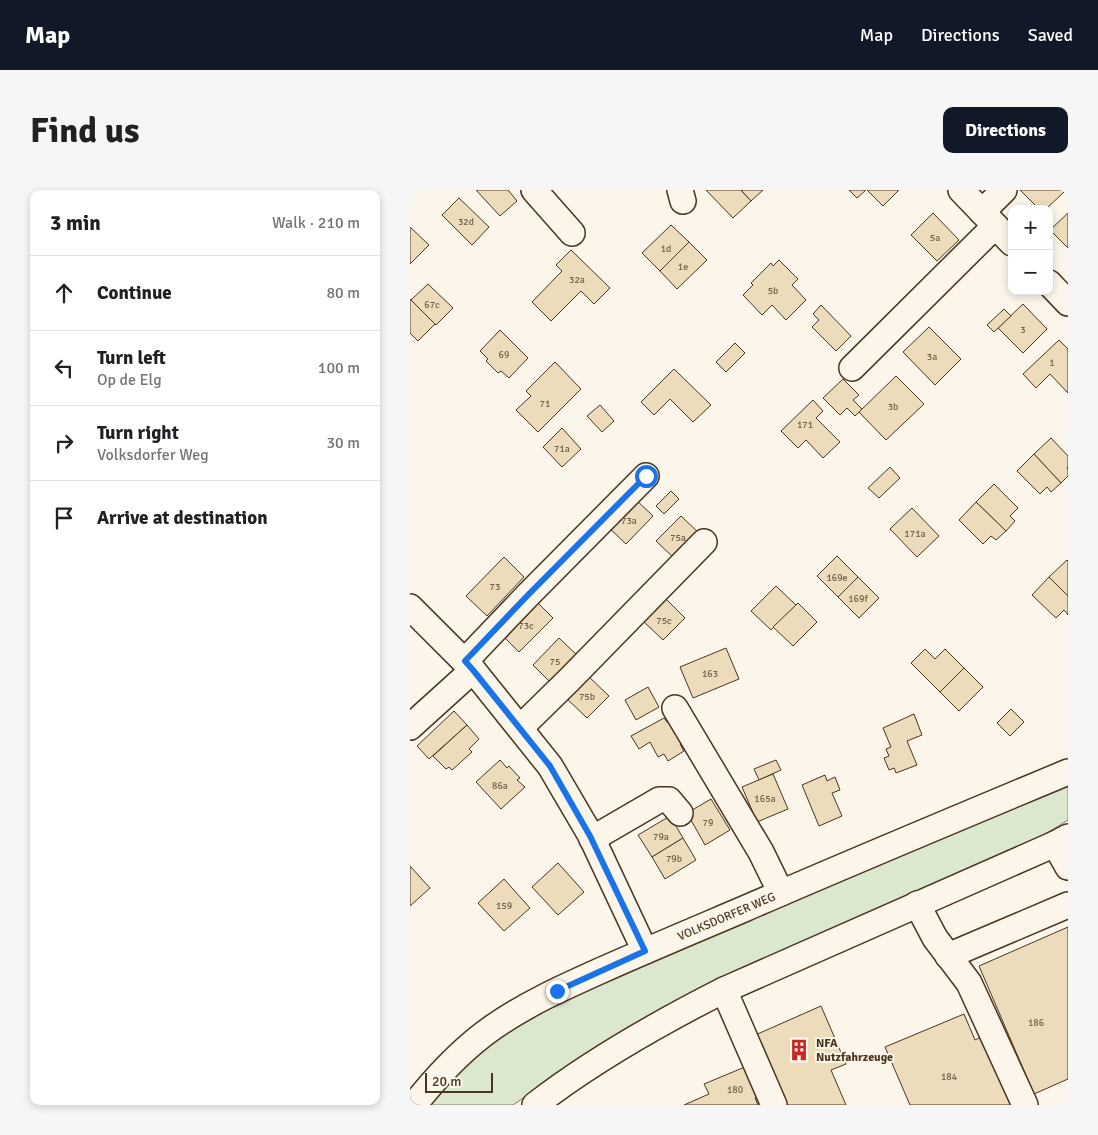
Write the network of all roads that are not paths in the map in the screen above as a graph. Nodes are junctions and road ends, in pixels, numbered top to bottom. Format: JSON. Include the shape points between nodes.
{"nodes":[{"id":1,"x":534,"y":190,"type":"edge"},
{"id":2,"x":961,"y":190,"type":"edge"},
{"id":3,"x":1004,"y":190,"type":"edge"},
{"id":4,"x":996,"y":227,"type":"edge"},
{"id":5,"x":572,"y":233,"type":"dead end"},
{"id":6,"x":1053,"y":287,"type":"edge"},
{"id":7,"x":1068,"y":303,"type":"edge"},
{"id":8,"x":852,"y":368,"type":"dead end"},
{"id":9,"x":646,"y":476,"type":"dead end"},
{"id":10,"x":704,"y":542,"type":"dead end"},
{"id":11,"x":410,"y":606,"type":"edge"},
{"id":12,"x":469,"y":666,"type":"junction"},
{"id":13,"x":675,"y":708,"type":"dead end"},
{"id":14,"x":410,"y":727,"type":"edge"},
{"id":15,"x":520,"y":728,"type":"junction"},
{"id":16,"x":1068,"y":772,"type":"edge"},
{"id":17,"x":680,"y":813,"type":"dead end"},
{"id":18,"x":592,"y":839,"type":"junction"},
{"id":19,"x":1061,"y":840,"type":"edge"},
{"id":20,"x":1068,"y":867,"type":"edge"},
{"id":21,"x":781,"y":892,"type":"junction"},
{"id":22,"x":917,"y":904,"type":"junction"},
{"id":23,"x":1068,"y":905,"type":"edge"},
{"id":24,"x":645,"y":951,"type":"junction"},
{"id":25,"x":948,"y":956,"type":"junction"},
{"id":26,"x":724,"y":990,"type":"junction"},
{"id":27,"x":414,"y":1105,"type":"edge"},
{"id":28,"x":535,"y":1105,"type":"edge"},
{"id":29,"x":774,"y":1105,"type":"edge"},
{"id":30,"x":1025,"y":1105,"type":"edge"}],
"edges":[{"from":1,"to":5,"type":"street"},
{"from":2,"to":4,"type":"street"},
{"from":3,"to":4,"type":"street"},
{"from":4,"to":8,"type":"street"},
{"from":6,"to":7,"type":"street"},
{"from":9,"to":12,"type":"street","via":[[541,581]]},
{"from":10,"to":15,"type":"street"},
{"from":11,"to":12,"type":"street"},
{"from":12,"to":14,"type":"street"},
{"from":12,"to":15,"type":"street"},
{"from":13,"to":21,"type":"street","via":[[761,852]]},
{"from":15,"to":18,"type":"street","via":[[550,766]]},
{"from":16,"to":21,"type":"street","name":"VOLKSDORFER WEG"},
{"from":17,"to":18,"type":"street","via":[[669,800],[659,800]]},
{"from":18,"to":24,"type":"street"},
{"from":19,"to":20,"type":"street"},
{"from":19,"to":22,"type":"street"},
{"from":21,"to":24,"type":"street","name":"VOLKSDORFER WEG"},
{"from":22,"to":25,"type":"street","via":[[930,931]]},
{"from":22,"to":26,"type":"street"},
{"from":23,"to":25,"type":"street"},
{"from":24,"to":27,"type":"street","name":"VOLKSDORFER WEG","via":[[512,1014],[454,1060]]},
{"from":25,"to":30,"type":"street","via":[[970,983]]},
{"from":26,"to":28,"type":"street","via":[[642,1034]]},
{"from":26,"to":29,"type":"street"}]}
